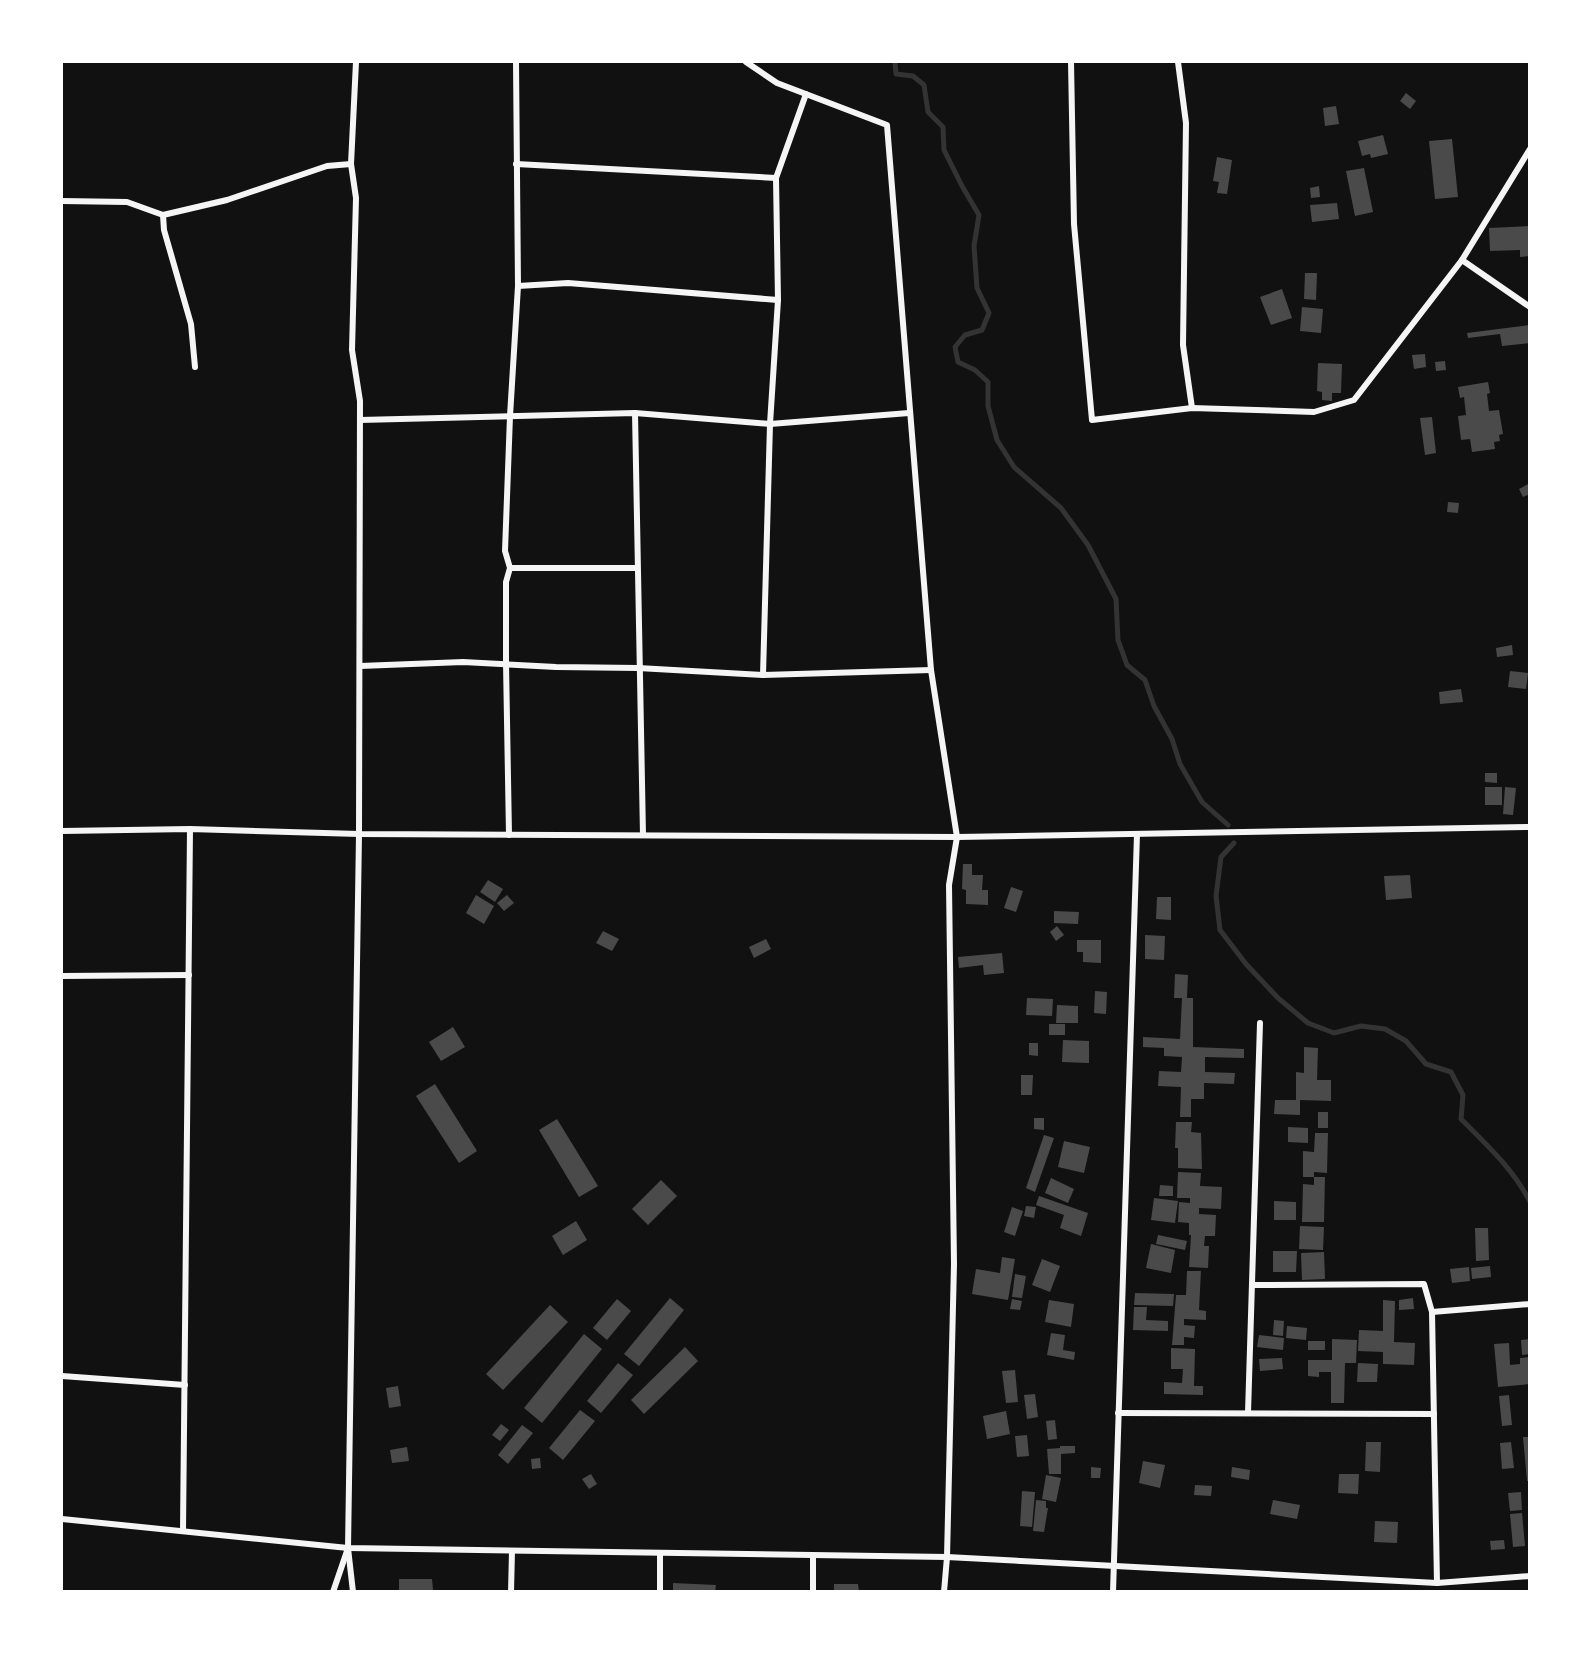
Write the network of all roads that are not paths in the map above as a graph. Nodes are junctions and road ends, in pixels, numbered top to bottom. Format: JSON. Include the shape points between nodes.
{"nodes":[{"id":1,"x":356,"y":62,"type":"edge"},
{"id":2,"x":516,"y":62,"type":"edge"},
{"id":3,"x":746,"y":62,"type":"edge"},
{"id":4,"x":1071,"y":62,"type":"edge"},
{"id":5,"x":1178,"y":62,"type":"edge"},
{"id":6,"x":806,"y":94,"type":"junction"},
{"id":7,"x":1530,"y":149,"type":"edge"},
{"id":8,"x":351,"y":164,"type":"junction"},
{"id":9,"x":516,"y":164,"type":"junction"},
{"id":10,"x":776,"y":178,"type":"junction"},
{"id":11,"x":62,"y":201,"type":"edge"},
{"id":12,"x":164,"y":215,"type":"junction"},
{"id":13,"x":1462,"y":260,"type":"junction"},
{"id":14,"x":518,"y":286,"type":"junction"},
{"id":15,"x":778,"y":300,"type":"junction"},
{"id":16,"x":1530,"y":307,"type":"edge"},
{"id":17,"x":195,"y":367,"type":"dead end"},
{"id":18,"x":1192,"y":408,"type":"junction"},
{"id":19,"x":635,"y":413,"type":"junction"},
{"id":20,"x":909,"y":413,"type":"junction"},
{"id":21,"x":510,"y":416,"type":"junction"},
{"id":22,"x":360,"y":420,"type":"junction"},
{"id":23,"x":770,"y":424,"type":"junction"},
{"id":24,"x":510,"y":568,"type":"junction"},
{"id":25,"x":637,"y":568,"type":"junction"},
{"id":26,"x":506,"y":663,"type":"junction"},
{"id":27,"x":360,"y":666,"type":"junction"},
{"id":28,"x":638,"y":668,"type":"junction"},
{"id":29,"x":930,"y":670,"type":"junction"},
{"id":30,"x":763,"y":675,"type":"junction"},
{"id":31,"x":1530,"y":827,"type":"edge"},
{"id":32,"x":190,"y":829,"type":"junction"},
{"id":33,"x":62,"y":831,"type":"edge"},
{"id":34,"x":359,"y":834,"type":"junction"},
{"id":35,"x":509,"y":834,"type":"junction"},
{"id":36,"x":1137,"y":834,"type":"junction"},
{"id":37,"x":643,"y":835,"type":"junction"},
{"id":38,"x":957,"y":837,"type":"junction"},
{"id":39,"x":189,"y":975,"type":"junction"},
{"id":40,"x":62,"y":976,"type":"edge"},
{"id":41,"x":1260,"y":1023,"type":"dead end"},
{"id":42,"x":1252,"y":1285,"type":"junction"},
{"id":43,"x":1530,"y":1304,"type":"edge"},
{"id":44,"x":1432,"y":1312,"type":"junction"},
{"id":45,"x":62,"y":1376,"type":"edge"},
{"id":46,"x":185,"y":1385,"type":"junction"},
{"id":47,"x":1118,"y":1413,"type":"junction"},
{"id":48,"x":1248,"y":1413,"type":"junction"},
{"id":49,"x":1434,"y":1414,"type":"junction"},
{"id":50,"x":62,"y":1519,"type":"edge"},
{"id":51,"x":183,"y":1531,"type":"junction"},
{"id":52,"x":348,"y":1548,"type":"junction"},
{"id":53,"x":512,"y":1551,"type":"junction"},
{"id":54,"x":660,"y":1554,"type":"junction"},
{"id":55,"x":813,"y":1555,"type":"junction"},
{"id":56,"x":946,"y":1557,"type":"junction"},
{"id":57,"x":1113,"y":1565,"type":"junction"},
{"id":58,"x":1530,"y":1576,"type":"edge"},
{"id":59,"x":1437,"y":1583,"type":"junction"},
{"id":60,"x":333,"y":1592,"type":"edge"},
{"id":61,"x":353,"y":1592,"type":"edge"},
{"id":62,"x":511,"y":1592,"type":"edge"},
{"id":63,"x":660,"y":1592,"type":"edge"},
{"id":64,"x":813,"y":1592,"type":"edge"},
{"id":65,"x":944,"y":1592,"type":"edge"},
{"id":66,"x":1113,"y":1592,"type":"edge"}],
"edges":[{"from":1,"to":8,"type":"street"},
{"from":2,"to":9,"type":"street"},
{"from":3,"to":6,"type":"street","via":[[777,83]]},
{"from":4,"to":18,"type":"street","via":[[1074,224],[1092,420]]},
{"from":5,"to":18,"type":"street","via":[[1186,123],[1183,345]]},
{"from":6,"to":10,"type":"street"},
{"from":6,"to":20,"type":"street","via":[[887,125]]},
{"from":7,"to":13,"type":"street"},
{"from":8,"to":12,"type":"street","via":[[327,166],[227,200]]},
{"from":8,"to":22,"type":"street","via":[[356,198],[352,350]]},
{"from":9,"to":10,"type":"street"},
{"from":9,"to":14,"type":"street"},
{"from":10,"to":15,"type":"street"},
{"from":11,"to":12,"type":"street","via":[[127,202]]},
{"from":12,"to":17,"type":"street","via":[[164,230],[191,324]]},
{"from":13,"to":16,"type":"street"},
{"from":13,"to":18,"type":"street","via":[[1354,400],[1314,412]]},
{"from":14,"to":15,"type":"street","via":[[568,283]]},
{"from":14,"to":21,"type":"street"},
{"from":15,"to":23,"type":"street"},
{"from":19,"to":21,"type":"street"},
{"from":19,"to":23,"type":"street"},
{"from":19,"to":25,"type":"street"},
{"from":20,"to":23,"type":"street"},
{"from":20,"to":29,"type":"street"},
{"from":21,"to":22,"type":"street"},
{"from":21,"to":24,"type":"street","via":[[505,550]]},
{"from":22,"to":27,"type":"street"},
{"from":23,"to":30,"type":"street"},
{"from":24,"to":25,"type":"street"},
{"from":24,"to":26,"type":"street","via":[[506,582]]},
{"from":25,"to":28,"type":"street"},
{"from":26,"to":27,"type":"street"},
{"from":26,"to":28,"type":"street"},
{"from":26,"to":35,"type":"street"},
{"from":27,"to":34,"type":"street"},
{"from":28,"to":30,"type":"street"},
{"from":28,"to":37,"type":"street"},
{"from":29,"to":30,"type":"street"},
{"from":29,"to":38,"type":"street"},
{"from":31,"to":36,"type":"street"},
{"from":32,"to":33,"type":"street"},
{"from":32,"to":34,"type":"street"},
{"from":32,"to":39,"type":"street"},
{"from":34,"to":35,"type":"street"},
{"from":34,"to":52,"type":"street"},
{"from":35,"to":37,"type":"street"},
{"from":36,"to":38,"type":"street"},
{"from":36,"to":47,"type":"street"},
{"from":37,"to":38,"type":"street"},
{"from":38,"to":56,"type":"street","via":[[949,885],[954,1264]]},
{"from":39,"to":40,"type":"street"},
{"from":39,"to":46,"type":"street"},
{"from":41,"to":42,"type":"street"},
{"from":42,"to":44,"type":"street","via":[[1424,1284]]},
{"from":42,"to":48,"type":"street"},
{"from":43,"to":44,"type":"street"},
{"from":44,"to":49,"type":"street"},
{"from":45,"to":46,"type":"street"},
{"from":46,"to":51,"type":"street"},
{"from":47,"to":48,"type":"street"},
{"from":47,"to":57,"type":"street"},
{"from":48,"to":49,"type":"street"},
{"from":49,"to":59,"type":"street"},
{"from":50,"to":51,"type":"street"},
{"from":51,"to":52,"type":"street"},
{"from":52,"to":53,"type":"street"},
{"from":52,"to":60,"type":"street"},
{"from":52,"to":61,"type":"street"},
{"from":53,"to":54,"type":"street"},
{"from":53,"to":62,"type":"street"},
{"from":54,"to":55,"type":"street"},
{"from":54,"to":63,"type":"street"},
{"from":55,"to":56,"type":"street"},
{"from":55,"to":64,"type":"street"},
{"from":56,"to":57,"type":"street"},
{"from":56,"to":65,"type":"street"},
{"from":57,"to":59,"type":"street"},
{"from":57,"to":66,"type":"street"},
{"from":58,"to":59,"type":"street"}]}
